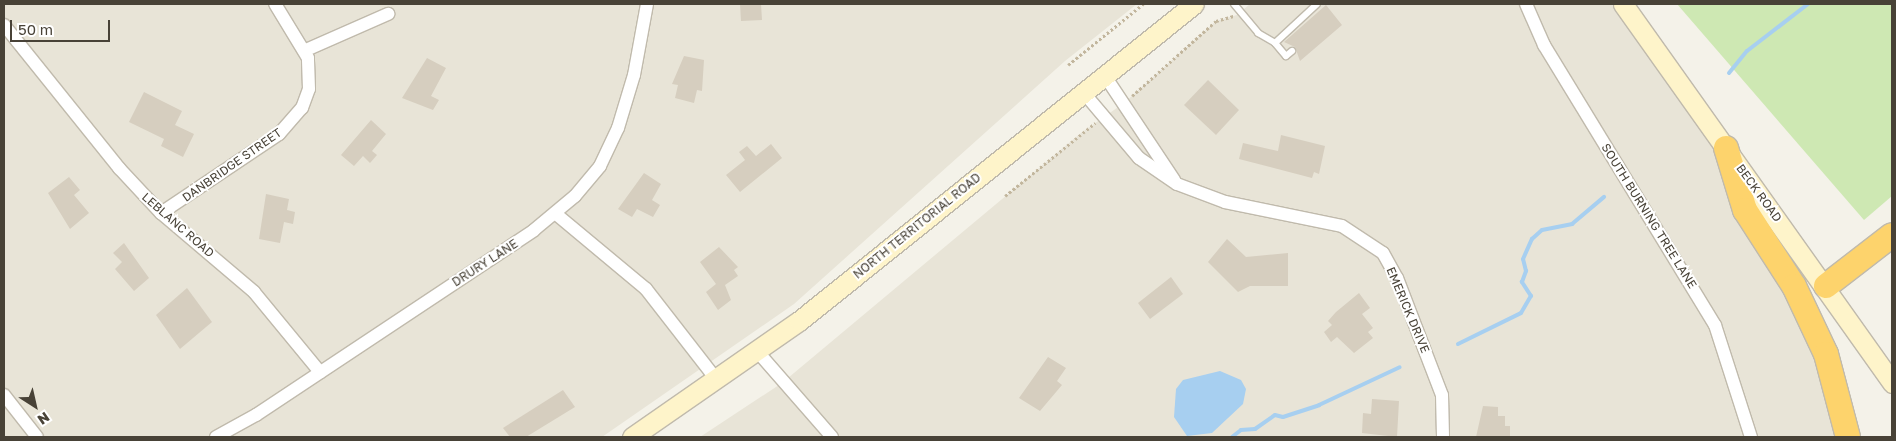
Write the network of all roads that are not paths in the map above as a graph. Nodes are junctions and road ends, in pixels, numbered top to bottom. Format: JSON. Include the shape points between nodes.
{"nodes":[{"id":1,"x":275,"y":4,"type":"edge"},
{"id":2,"x":647,"y":4,"type":"edge"},
{"id":3,"x":1194,"y":4,"type":"edge"},
{"id":4,"x":1234,"y":4,"type":"edge"},
{"id":5,"x":1317,"y":4,"type":"edge"},
{"id":6,"x":1526,"y":4,"type":"edge"},
{"id":7,"x":1623,"y":4,"type":"edge"},
{"id":8,"x":388,"y":14,"type":"dead end"},
{"id":9,"x":4,"y":25,"type":"edge"},
{"id":10,"x":1275,"y":43,"type":"junction"},
{"id":11,"x":306,"y":50,"type":"junction"},
{"id":12,"x":1292,"y":51,"type":"dead end"},
{"id":13,"x":1105,"y":76,"type":"junction"},
{"id":14,"x":1084,"y":93,"type":"junction"},
{"id":15,"x":1726,"y":148,"type":"junction"},
{"id":16,"x":1176,"y":184,"type":"junction"},
{"id":17,"x":161,"y":213,"type":"junction"},
{"id":18,"x":556,"y":214,"type":"junction"},
{"id":19,"x":1892,"y":235,"type":"edge"},
{"id":20,"x":1826,"y":286,"type":"junction"},
{"id":21,"x":758,"y":351,"type":"junction"},
{"id":22,"x":320,"y":372,"type":"junction"},
{"id":23,"x":716,"y":379,"type":"junction"},
{"id":24,"x":1892,"y":383,"type":"edge"},
{"id":25,"x":4,"y":395,"type":"edge"},
{"id":26,"x":37,"y":437,"type":"edge"},
{"id":27,"x":216,"y":437,"type":"edge"},
{"id":28,"x":632,"y":437,"type":"edge"},
{"id":29,"x":832,"y":437,"type":"edge"},
{"id":30,"x":1443,"y":437,"type":"edge"},
{"id":31,"x":1751,"y":437,"type":"edge"},
{"id":32,"x":1848,"y":437,"type":"edge"}],
"edges":[{"from":1,"to":11,"type":"street"},
{"from":2,"to":18,"type":"street","name":"DRURY LANE","via":[[634,75],[610,147],[588,182]]},
{"from":3,"to":13,"type":"main road","name":"NORTH TERRITORIAL ROAD"},
{"from":4,"to":10,"type":"lane","via":[[1263,37]]},
{"from":5,"to":10,"type":"lane"},
{"from":6,"to":31,"type":"street","name":"SOUTH BURNING TREE LANE","via":[[1544,45],[1715,325],[1734,372]]},
{"from":7,"to":15,"type":"main road","name":"BECK ROAD"},
{"from":8,"to":11,"type":"street"},
{"from":9,"to":17,"type":"street","name":"LEBLANC ROAD","via":[[119,168]]},
{"from":10,"to":12,"type":"lane","via":[[1286,56]]},
{"from":11,"to":17,"type":"street","name":"DANBRIDGE STREET","via":[[308,89],[292,122]]},
{"from":13,"to":14,"type":"main road","name":"NORTH TERRITORIAL ROAD"},
{"from":13,"to":16,"type":"street"},
{"from":14,"to":16,"type":"street","name":"EMERICK DRIVE","via":[[1139,158]]},
{"from":14,"to":21,"type":"main road","name":"NORTH TERRITORIAL ROAD"},
{"from":15,"to":20,"type":"main road","name":"BECK ROAD"},
{"from":15,"to":32,"type":"highway","via":[[1745,210],[1794,286],[1826,354]]},
{"from":16,"to":30,"type":"street","name":"EMERICK DRIVE","via":[[1225,202],[1342,226],[1383,253],[1397,278],[1442,395]]},
{"from":17,"to":22,"type":"street","name":"LEBLANC ROAD","via":[[254,292]]},
{"from":18,"to":22,"type":"street","name":"DRURY LANE"},
{"from":18,"to":23,"type":"street","via":[[646,289]]},
{"from":19,"to":20,"type":"highway"},
{"from":20,"to":24,"type":"main road","name":"BECK ROAD"},
{"from":21,"to":23,"type":"main road","name":"NORTH TERRITORIAL ROAD"},
{"from":21,"to":29,"type":"street"},
{"from":22,"to":27,"type":"street","name":"DRURY LANE"},
{"from":23,"to":28,"type":"main road","name":"NORTH TERRITORIAL ROAD"},
{"from":25,"to":26,"type":"street"}]}
